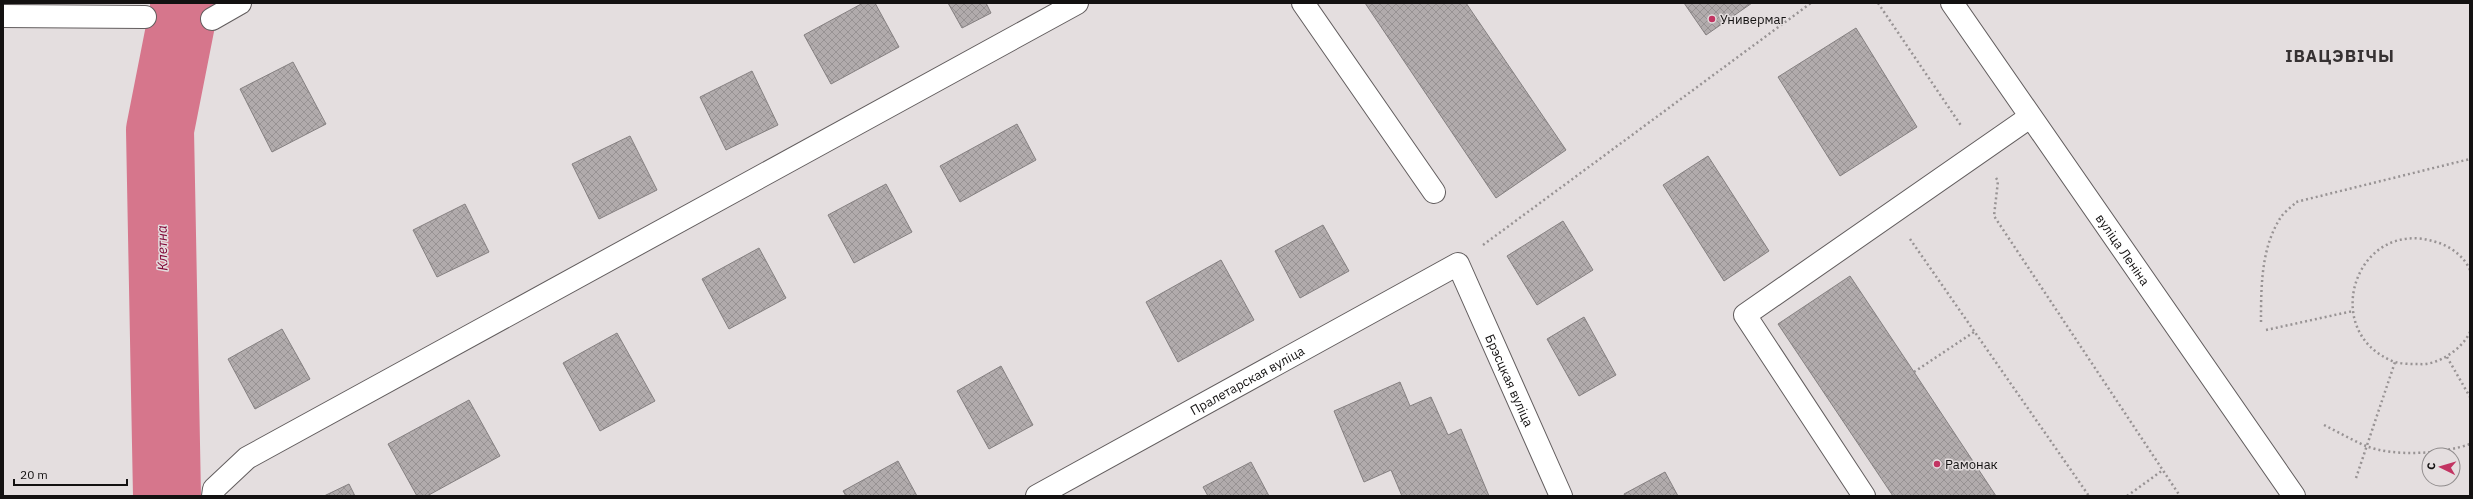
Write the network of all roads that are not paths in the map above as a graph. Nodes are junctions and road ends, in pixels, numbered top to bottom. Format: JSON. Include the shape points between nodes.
{"nodes":[{"id":1,"x":240,"y":3,"type":"edge"},
{"id":2,"x":1076,"y":3,"type":"edge"},
{"id":3,"x":1303,"y":3,"type":"edge"},
{"id":4,"x":1952,"y":3,"type":"edge"},
{"id":5,"x":3,"y":16,"type":"edge"},
{"id":6,"x":145,"y":17,"type":"dead end"},
{"id":7,"x":212,"y":19,"type":"dead end"},
{"id":8,"x":2030,"y":116,"type":"junction"},
{"id":9,"x":1434,"y":192,"type":"dead end"},
{"id":10,"x":1458,"y":264,"type":"joint"},
{"id":11,"x":213,"y":496,"type":"edge"},
{"id":12,"x":1037,"y":496,"type":"edge"},
{"id":13,"x":1561,"y":496,"type":"edge"},
{"id":14,"x":1864,"y":496,"type":"edge"},
{"id":15,"x":2294,"y":496,"type":"edge"}],
"edges":[{"from":1,"to":7,"type":"street"},
{"from":2,"to":11,"type":"street","via":[[247,458],[214,489]]},
{"from":3,"to":9,"type":"street"},
{"from":4,"to":8,"type":"street","name":"вуліца Леніна"},
{"from":5,"to":6,"type":"street"},
{"from":8,"to":14,"type":"street","via":[[1745,315]]},
{"from":8,"to":15,"type":"street","name":"вуліца Леніна"},
{"from":10,"to":12,"type":"street","name":"Пралетарская вуліца"},
{"from":10,"to":13,"type":"street","name":"Брэсцкая вуліца"}]}
